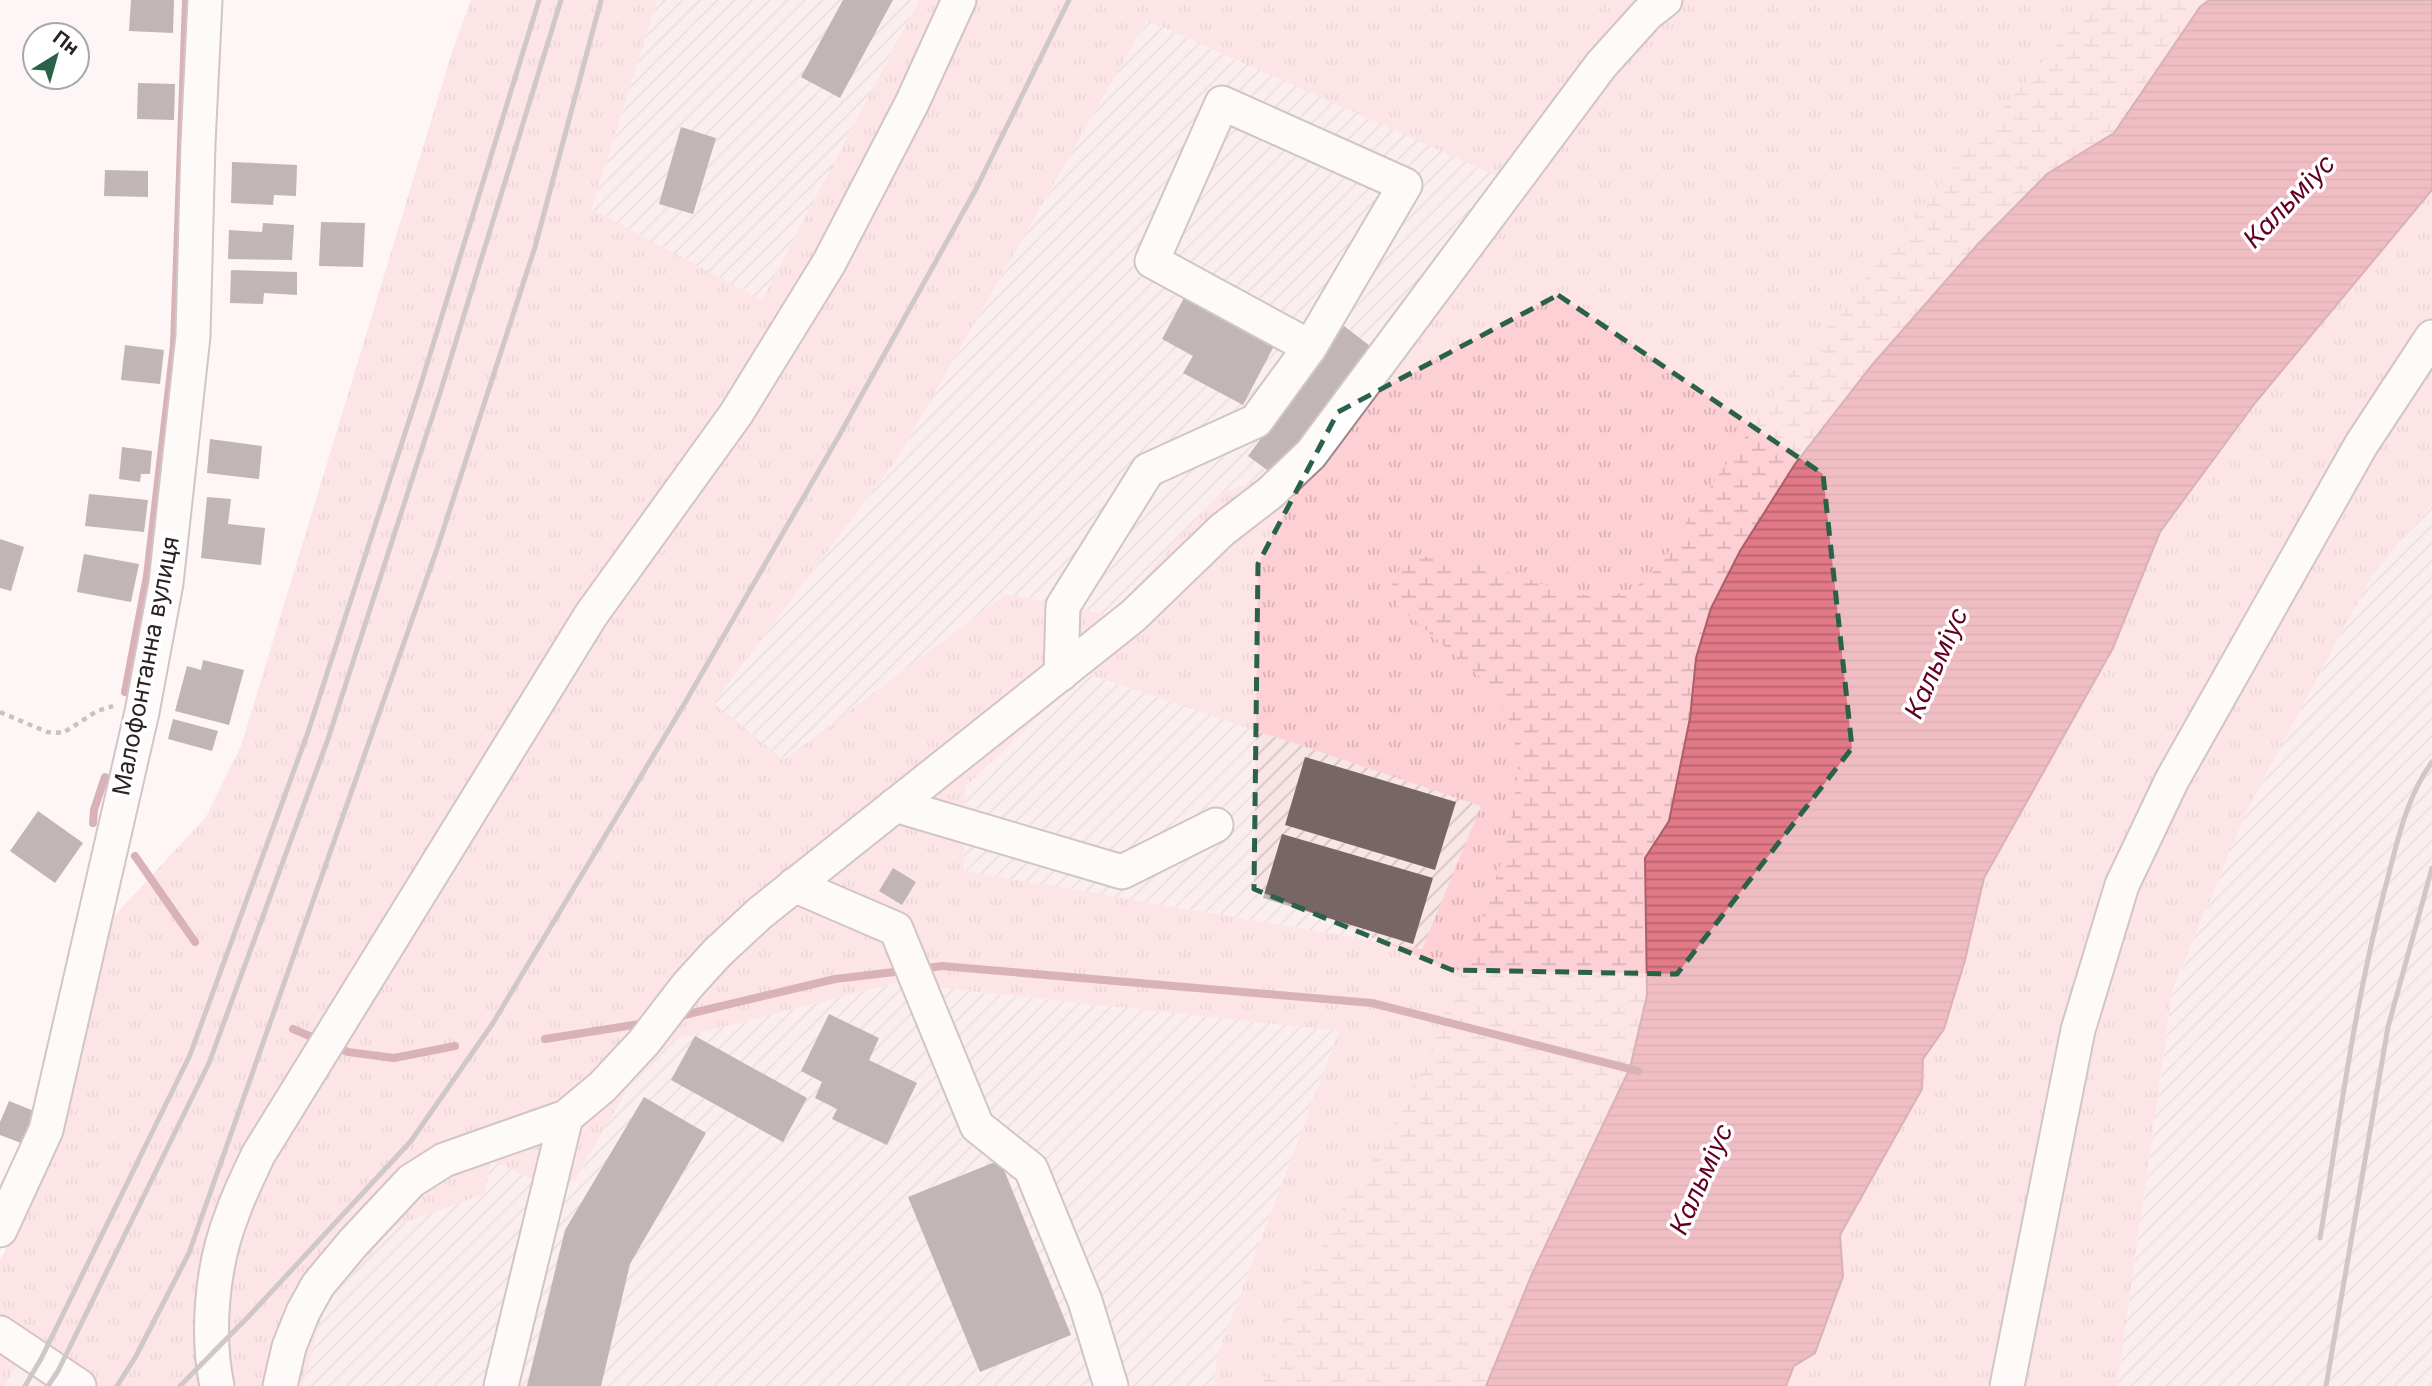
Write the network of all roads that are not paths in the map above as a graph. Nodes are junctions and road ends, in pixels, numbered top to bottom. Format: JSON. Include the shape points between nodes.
{"nodes":[{"id":1,"x":205,"y":0,"type":"edge"},
{"id":2,"x":959,"y":0,"type":"edge"},
{"id":3,"x":1665,"y":0,"type":"edge"},
{"id":4,"x":2432,"y":337,"type":"edge"},
{"id":5,"x":1310,"y":347,"type":"junction"},
{"id":6,"x":1061,"y":674,"type":"junction"},
{"id":7,"x":895,"y":805,"type":"junction"},
{"id":8,"x":1216,"y":825,"type":"dead end"},
{"id":9,"x":794,"y":885,"type":"junction"},
{"id":10,"x":566,"y":1117,"type":"junction"},
{"id":11,"x":0,"y":1230,"type":"edge"},
{"id":12,"x":0,"y":1333,"type":"edge"},
{"id":13,"x":79,"y":1386,"type":"edge"},
{"id":14,"x":217,"y":1386,"type":"edge"},
{"id":15,"x":280,"y":1386,"type":"edge"},
{"id":16,"x":500,"y":1386,"type":"edge"},
{"id":17,"x":1111,"y":1386,"type":"edge"},
{"id":18,"x":2007,"y":1386,"type":"edge"}],
"edges":[{"from":1,"to":11,"type":"street","name":"Малофонтанна вулиця","via":[[193,336],[166,583],[142,712],[46,1130]]},
{"from":2,"to":14,"type":"street","via":[[912,103],[821,274],[736,414],[591,615],[258,1155],[230,1217],[213,1288]]},
{"from":3,"to":6,"type":"street","via":[[1601,65],[1311,454],[1222,530],[1133,616]]},
{"from":4,"to":18,"type":"street","via":[[2354,457],[2172,780],[2122,885],[2078,1030]]},
{"from":5,"to":5,"type":"street","via":[[1152,261],[1222,103],[1405,185]]},
{"from":5,"to":6,"type":"street","via":[[1256,421],[1148,470],[1063,606]]},
{"from":6,"to":7,"type":"street"},
{"from":7,"to":8,"type":"street","via":[[1122,872]]},
{"from":7,"to":9,"type":"street"},
{"from":9,"to":10,"type":"street","via":[[717,953],[644,1042]]},
{"from":9,"to":17,"type":"street","via":[[896,929],[977,1126],[1031,1169],[1085,1301]]},
{"from":10,"to":15,"type":"street","via":[[443,1160],[411,1181],[318,1285],[289,1347]]},
{"from":10,"to":16,"type":"street"},
{"from":12,"to":13,"type":"street"}]}
